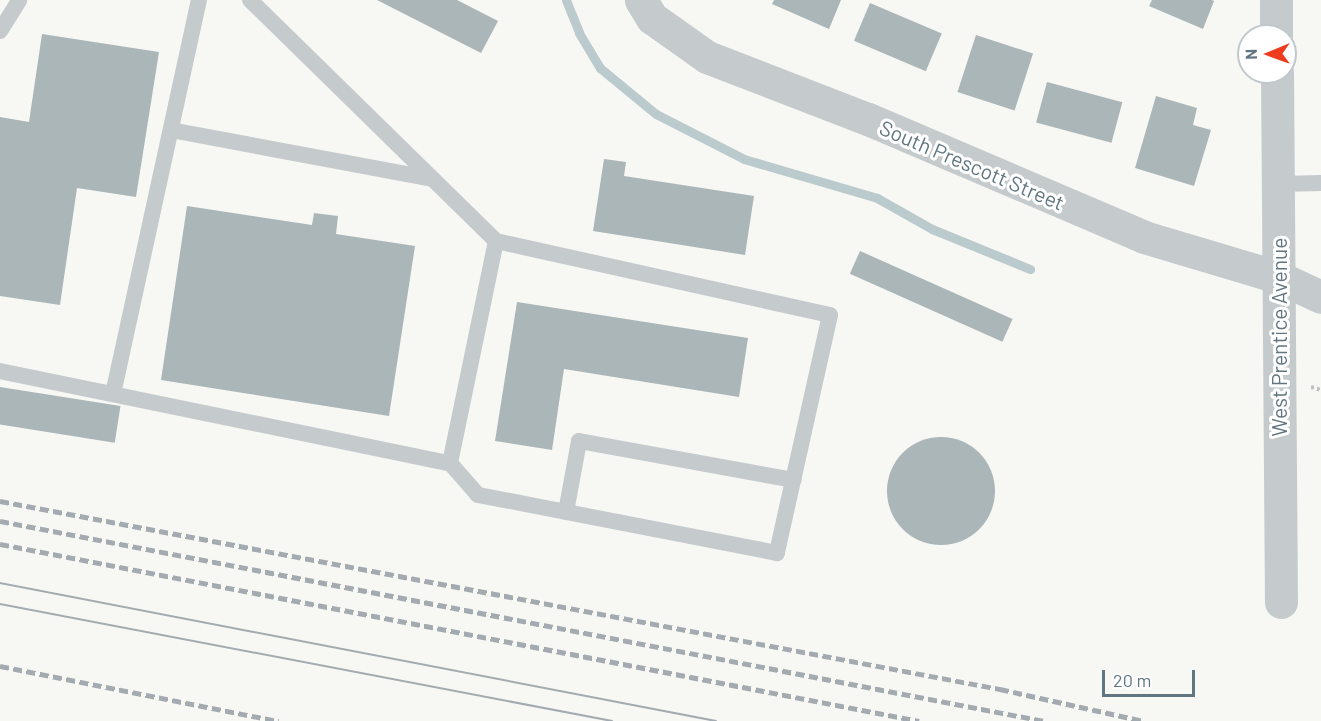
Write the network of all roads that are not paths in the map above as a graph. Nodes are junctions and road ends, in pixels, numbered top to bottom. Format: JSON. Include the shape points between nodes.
{"nodes":[{"id":1,"x":19,"y":0,"type":"edge"},
{"id":2,"x":199,"y":0,"type":"edge"},
{"id":3,"x":250,"y":0,"type":"edge"},
{"id":4,"x":641,"y":0,"type":"edge"},
{"id":5,"x":1276,"y":0,"type":"edge"},
{"id":6,"x":1276,"y":24,"type":"edge"},
{"id":7,"x":0,"y":31,"type":"edge"},
{"id":8,"x":1277,"y":84,"type":"edge"},
{"id":9,"x":171,"y":130,"type":"junction"},
{"id":10,"x":432,"y":179,"type":"junction"},
{"id":11,"x":1321,"y":183,"type":"edge"},
{"id":12,"x":1278,"y":184,"type":"junction"},
{"id":13,"x":496,"y":241,"type":"junction"},
{"id":14,"x":1278,"y":277,"type":"junction"},
{"id":15,"x":1321,"y":297,"type":"edge"},
{"id":16,"x":0,"y":371,"type":"edge"},
{"id":17,"x":113,"y":394,"type":"junction"},
{"id":18,"x":450,"y":463,"type":"junction"},
{"id":19,"x":793,"y":480,"type":"junction"},
{"id":20,"x":566,"y":512,"type":"junction"},
{"id":21,"x":1281,"y":602,"type":"dead end"}],
"edges":[{"from":1,"to":7,"type":"lane"},
{"from":2,"to":9,"type":"lane"},
{"from":3,"to":10,"type":"lane"},
{"from":4,"to":14,"type":"street","name":"South Prescott Street","via":[[652,18],[707,57],[868,119],[1144,237]]},
{"from":5,"to":6,"type":"street"},
{"from":8,"to":12,"type":"street","name":"West Prentice Avenue"},
{"from":9,"to":10,"type":"lane"},
{"from":9,"to":17,"type":"lane"},
{"from":10,"to":13,"type":"lane"},
{"from":11,"to":12,"type":"lane"},
{"from":12,"to":14,"type":"street","name":"West Prentice Avenue"},
{"from":13,"to":18,"type":"lane"},
{"from":13,"to":19,"type":"lane","via":[[830,315]]},
{"from":14,"to":15,"type":"street","name":"South Prescott Street"},
{"from":14,"to":21,"type":"street","name":"West Prentice Avenue"},
{"from":16,"to":17,"type":"lane"},
{"from":17,"to":18,"type":"lane"},
{"from":18,"to":20,"type":"lane","via":[[478,495]]},
{"from":19,"to":20,"type":"lane","via":[[777,553]]},
{"from":19,"to":20,"type":"lane","via":[[579,441]]}]}
